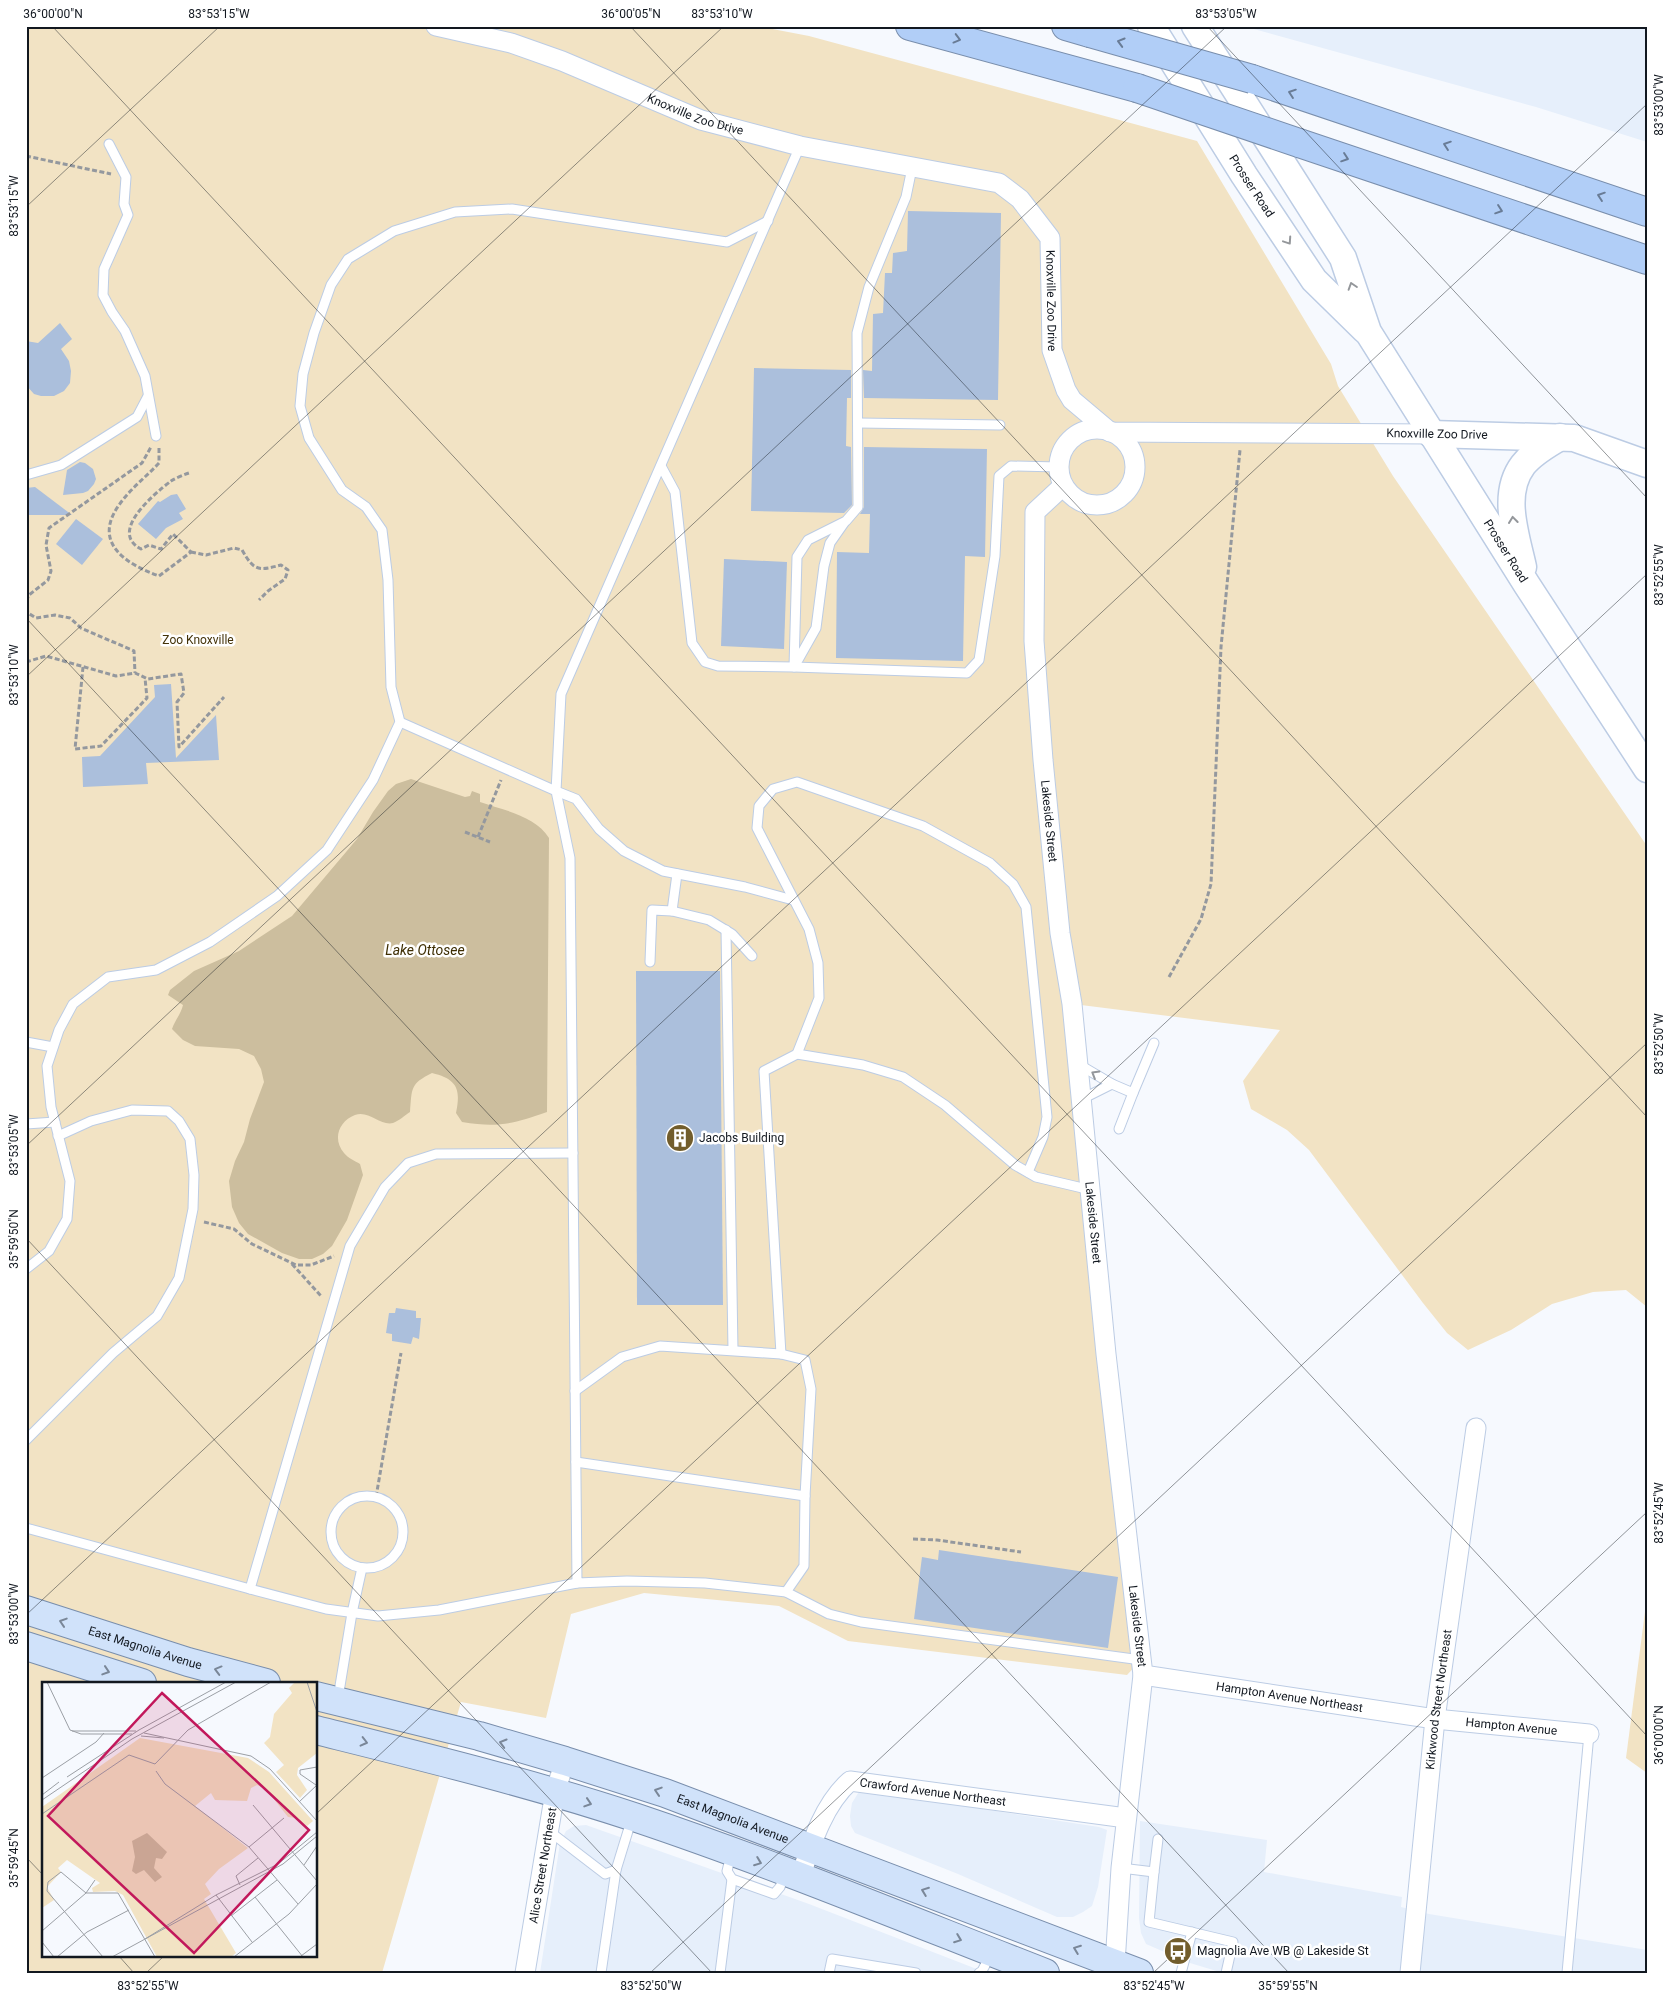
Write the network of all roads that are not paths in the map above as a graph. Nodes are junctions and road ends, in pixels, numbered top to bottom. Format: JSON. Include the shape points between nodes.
{"nodes":[{"id":1,"x":436,"y":26,"type":"edge"},
{"id":2,"x":910,"y":26,"type":"edge"},
{"id":3,"x":1151,"y":26,"type":"edge"},
{"id":4,"x":1195,"y":26,"type":"edge"},
{"id":5,"x":1078,"y":30,"type":"edge"},
{"id":6,"x":109,"y":144,"type":"dead end"},
{"id":7,"x":800,"y":146,"type":"junction"},
{"id":8,"x":912,"y":168,"type":"junction"},
{"id":9,"x":1647,"y":212,"type":"edge"},
{"id":10,"x":768,"y":220,"type":"junction"},
{"id":11,"x":1647,"y":260,"type":"edge"},
{"id":12,"x":1368,"y":332,"type":"junction"},
{"id":13,"x":148,"y":396,"type":"junction"},
{"id":14,"x":858,"y":423,"type":"junction"},
{"id":15,"x":1000,"y":425,"type":"dead end"},
{"id":16,"x":1110,"y":432,"type":"junction"},
{"id":17,"x":1431,"y":434,"type":"junction"},
{"id":18,"x":156,"y":436,"type":"road end"},
{"id":19,"x":1560,"y":437,"type":"junction"},
{"id":20,"x":1647,"y":464,"type":"edge"},
{"id":21,"x":661,"y":466,"type":"junction"},
{"id":22,"x":26,"y":475,"type":"edge"},
{"id":23,"x":1061,"y":476,"type":"junction"},
{"id":24,"x":846,"y":521,"type":"junction"},
{"id":25,"x":1527,"y":585,"type":"junction"},
{"id":26,"x":794,"y":667,"type":"junction"},
{"id":27,"x":400,"y":722,"type":"junction"},
{"id":28,"x":1647,"y":770,"type":"edge"},
{"id":29,"x":556,"y":791,"type":"junction"},
{"id":30,"x":677,"y":874,"type":"junction"},
{"id":31,"x":793,"y":900,"type":"junction"},
{"id":32,"x":672,"y":910,"type":"junction"},
{"id":33,"x":726,"y":930,"type":"junction"},
{"id":34,"x":752,"y":956,"type":"dead end"},
{"id":35,"x":650,"y":962,"type":"dead end"},
{"id":36,"x":26,"y":1042,"type":"edge"},
{"id":37,"x":1154,"y":1043,"type":"dead end"},
{"id":38,"x":53,"y":1047,"type":"junction"},
{"id":39,"x":797,"y":1054,"type":"junction"},
{"id":40,"x":1078,"y":1064,"type":"junction"},
{"id":41,"x":1112,"y":1084,"type":"junction"},
{"id":42,"x":1133,"y":1093,"type":"junction"},
{"id":43,"x":1082,"y":1099,"type":"junction"},
{"id":44,"x":55,"y":1122,"type":"junction"},
{"id":45,"x":26,"y":1124,"type":"edge"},
{"id":46,"x":1119,"y":1129,"type":"dead end"},
{"id":47,"x":58,"y":1136,"type":"junction"},
{"id":48,"x":573,"y":1153,"type":"junction"},
{"id":49,"x":1028,"y":1172,"type":"junction"},
{"id":50,"x":1091,"y":1190,"type":"junction"},
{"id":51,"x":26,"y":1268,"type":"edge"},
{"id":52,"x":733,"y":1350,"type":"junction"},
{"id":53,"x":781,"y":1354,"type":"junction"},
{"id":54,"x":575,"y":1391,"type":"junction"},
{"id":55,"x":1476,"y":1428,"type":"dead end"},
{"id":56,"x":26,"y":1440,"type":"edge"},
{"id":57,"x":576,"y":1462,"type":"junction"},
{"id":58,"x":805,"y":1496,"type":"junction"},
{"id":59,"x":26,"y":1528,"type":"edge"},
{"id":60,"x":362,"y":1568,"type":"junction"},
{"id":61,"x":577,"y":1583,"type":"junction"},
{"id":62,"x":250,"y":1589,"type":"junction"},
{"id":63,"x":786,"y":1592,"type":"junction"},
{"id":64,"x":26,"y":1610,"type":"edge"},
{"id":65,"x":352,"y":1613,"type":"junction"},
{"id":66,"x":26,"y":1646,"type":"edge"},
{"id":67,"x":1142,"y":1667,"type":"junction"},
{"id":68,"x":139,"y":1682,"type":"edge"},
{"id":69,"x":262,"y":1682,"type":"edge"},
{"id":70,"x":327,"y":1699,"type":"edge"},
{"id":71,"x":1435,"y":1719,"type":"junction"},
{"id":72,"x":318,"y":1730,"type":"edge"},
{"id":73,"x":1589,"y":1734,"type":"joint"},
{"id":74,"x":565,"y":1761,"type":"junction"},
{"id":75,"x":555,"y":1792,"type":"junction"},
{"id":76,"x":632,"y":1817,"type":"junction"},
{"id":77,"x":1126,"y":1818,"type":"junction"},
{"id":78,"x":549,"y":1831,"type":"junction"},
{"id":79,"x":1158,"y":1838,"type":"dead end"},
{"id":80,"x":810,"y":1847,"type":"junction"},
{"id":81,"x":731,"y":1852,"type":"junction"},
{"id":82,"x":1121,"y":1868,"type":"junction"},
{"id":83,"x":616,"y":1870,"type":"junction"},
{"id":84,"x":1154,"y":1872,"type":"junction"},
{"id":85,"x":793,"y":1876,"type":"junction"},
{"id":86,"x":732,"y":1879,"type":"junction"},
{"id":87,"x":1192,"y":1932,"type":"junction"},
{"id":88,"x":985,"y":1962,"type":"edge"},
{"id":89,"x":876,"y":1966,"type":"junction"},
{"id":90,"x":857,"y":1968,"type":"edge"},
{"id":91,"x":1123,"y":1970,"type":"edge"},
{"id":92,"x":525,"y":1973,"type":"edge"},
{"id":93,"x":601,"y":1973,"type":"edge"},
{"id":94,"x":720,"y":1973,"type":"edge"},
{"id":95,"x":829,"y":1973,"type":"edge"},
{"id":96,"x":884,"y":1973,"type":"edge"},
{"id":97,"x":916,"y":1973,"type":"edge"},
{"id":98,"x":1045,"y":1973,"type":"edge"},
{"id":99,"x":1181,"y":1973,"type":"edge"},
{"id":100,"x":1226,"y":1973,"type":"edge"},
{"id":101,"x":1410,"y":1973,"type":"edge"},
{"id":102,"x":1567,"y":1973,"type":"edge"}],
"edges":[{"from":1,"to":7,"type":"street","name":"Knoxville Zoo Drive","via":[[511,43],[701,120]]},
{"from":2,"to":11,"type":"highway","one_way":true,"bridge":true,"via":[[1137,88]]},
{"from":3,"to":12,"type":"street","name":"Prosser Road","one_way":true,"via":[[1314,280]]},
{"from":12,"to":4,"type":"street","name":"Prosser Road","one_way":true,"via":[[1343,258]]},
{"from":9,"to":5,"type":"highway","one_way":true,"bridge":true,"via":[[1252,79]]},
{"from":6,"to":13,"type":"lane","via":[[126,177],[124,204],[128,215],[104,269],[103,295],[125,331],[145,376]]},
{"from":7,"to":8,"type":"street","name":"Knoxville Zoo Drive"},
{"from":7,"to":10,"type":"lane"},
{"from":8,"to":14,"type":"lane","via":[[906,197],[869,286],[857,333]]},
{"from":8,"to":16,"type":"street","name":"Knoxville Zoo Drive","via":[[999,183],[1020,199],[1050,238],[1052,350],[1072,400]]},
{"from":10,"to":21,"type":"lane"},
{"from":10,"to":27,"type":"lane","via":[[727,242],[512,209],[455,212],[394,231],[348,259],[331,284],[314,333],[303,374],[300,406],[309,438],[342,490],[366,508],[382,530],[388,580],[391,687]]},
{"from":12,"to":17,"type":"street","name":"Prosser Road"},
{"from":13,"to":18,"type":"lane"},
{"from":13,"to":22,"type":"lane","via":[[137,417],[61,465]]},
{"from":14,"to":15,"type":"lane"},
{"from":14,"to":24,"type":"lane","via":[[858,507]]},
{"from":16,"to":17,"type":"street","name":"Knoxville Zoo Drive"},
{"from":16,"to":23,"type":"street","via":[[1091,429],[1069,440],[1062,450]]},
{"from":16,"to":23,"type":"street","via":[[1124,441],[1132,452],[1134,465],[1133,478],[1119,499],[1094,506],[1082,502],[1070,495]]},
{"from":17,"to":19,"type":"street","name":"Knoxville Zoo Drive"},
{"from":17,"to":25,"type":"street","name":"Prosser Road"},
{"from":19,"to":20,"type":"street","name":"Knoxville Zoo Drive","via":[[1574,438]]},
{"from":25,"to":19,"type":"street","one_way":true,"via":[[1513,522],[1511,497],[1514,478],[1537,452]]},
{"from":21,"to":26,"type":"lane","via":[[675,492],[692,642],[705,662],[718,666]]},
{"from":21,"to":29,"type":"lane","via":[[561,694]]},
{"from":23,"to":26,"type":"lane","via":[[1011,466],[999,476],[995,556],[979,660],[967,672]]},
{"from":23,"to":40,"type":"street","name":"Lakeside Street","via":[[1035,512],[1034,641],[1060,933]]},
{"from":24,"to":26,"type":"lane","via":[[830,543],[816,628]]},
{"from":24,"to":26,"type":"lane","via":[[808,540],[797,557]]},
{"from":25,"to":28,"type":"street","name":"Prosser Road"},
{"from":27,"to":29,"type":"lane"},
{"from":27,"to":38,"type":"lane","via":[[373,780],[327,850],[277,896],[210,942],[156,970],[108,978],[73,1004]]},
{"from":29,"to":30,"type":"lane","via":[[576,799],[598,829],[624,851],[663,871]]},
{"from":29,"to":48,"type":"lane","via":[[570,858]]},
{"from":30,"to":31,"type":"lane"},
{"from":30,"to":32,"type":"lane"},
{"from":31,"to":39,"type":"lane","via":[[809,930],[818,963],[819,998]]},
{"from":31,"to":49,"type":"lane","via":[[757,828],[759,806],[772,789],[797,782],[923,826],[990,863],[1013,884],[1026,907],[1047,1117],[1043,1137]]},
{"from":32,"to":33,"type":"lane","via":[[709,920]]},
{"from":32,"to":35,"type":"lane","via":[[652,910]]},
{"from":33,"to":34,"type":"lane"},
{"from":33,"to":52,"type":"lane"},
{"from":36,"to":38,"type":"lane"},
{"from":37,"to":42,"type":"lane"},
{"from":38,"to":44,"type":"lane","via":[[47,1066]]},
{"from":39,"to":49,"type":"lane","via":[[863,1065],[902,1077],[945,1105]]},
{"from":39,"to":53,"type":"lane","via":[[764,1071]]},
{"from":41,"to":40,"type":"lane","one_way":true},
{"from":40,"to":43,"type":"street","name":"Lakeside Street"},
{"from":41,"to":42,"type":"lane"},
{"from":41,"to":43,"type":"lane"},
{"from":42,"to":46,"type":"lane"},
{"from":43,"to":50,"type":"street","name":"Lakeside Street"},
{"from":44,"to":45,"type":"lane"},
{"from":44,"to":47,"type":"lane"},
{"from":47,"to":51,"type":"lane","via":[[70,1181],[68,1219],[49,1251]]},
{"from":47,"to":56,"type":"lane","via":[[91,1121],[132,1110],[168,1111],[190,1139],[194,1175],[190,1220],[179,1278],[156,1316],[113,1353]]},
{"from":48,"to":54,"type":"lane"},
{"from":48,"to":62,"type":"lane","via":[[436,1154],[408,1163],[385,1187],[350,1246]]},
{"from":49,"to":50,"type":"lane","via":[[1036,1177]]},
{"from":50,"to":67,"type":"street","name":"Lakeside Street","via":[[1106,1354]]},
{"from":52,"to":53,"type":"lane"},
{"from":52,"to":54,"type":"lane","via":[[660,1346],[622,1357]]},
{"from":53,"to":58,"type":"lane","via":[[804,1360],[811,1389]]},
{"from":54,"to":57,"type":"lane"},
{"from":55,"to":71,"type":"street","name":"Kirkwood Street Northeast"},
{"from":57,"to":58,"type":"lane"},
{"from":57,"to":61,"type":"lane"},
{"from":58,"to":63,"type":"lane","via":[[804,1566]]},
{"from":59,"to":62,"type":"lane"},
{"from":60,"to":60,"type":"lane","via":[[341,1558],[334,1548],[331,1525],[335,1514],[347,1502],[364,1496],[376,1497],[396,1510],[402,1521],[401,1546],[385,1564]]},
{"from":60,"to":65,"type":"lane"},
{"from":61,"to":63,"type":"lane","via":[[705,1583]]},
{"from":61,"to":65,"type":"lane","via":[[439,1610],[378,1616]]},
{"from":62,"to":65,"type":"lane"},
{"from":63,"to":67,"type":"lane","via":[[829,1614],[861,1622]]},
{"from":69,"to":64,"type":"main road","name":"East Magnolia Avenue","one_way":true,"via":[[188,1662]]},
{"from":65,"to":70,"type":"lane"},
{"from":66,"to":68,"type":"main road","one_way":true},
{"from":67,"to":71,"type":"street","name":"Hampton Avenue Northeast"},
{"from":67,"to":77,"type":"street","name":"Lakeside Street"},
{"from":74,"to":70,"type":"main road","name":"East Magnolia Avenue","one_way":true,"via":[[479,1736]]},
{"from":71,"to":73,"type":"street","name":"Hampton Avenue"},
{"from":71,"to":101,"type":"street","name":"Kirkwood Street Northeast"},
{"from":72,"to":75,"type":"main road","one_way":true},
{"from":73,"to":102,"type":"lane"},
{"from":74,"to":75,"type":"street","name":"Alice Street Northeast"},
{"from":80,"to":74,"type":"main road","name":"East Magnolia Avenue","one_way":true,"via":[[666,1793]]},
{"from":75,"to":76,"type":"main road","one_way":true},
{"from":75,"to":78,"type":"street","name":"Alice Street Northeast"},
{"from":76,"to":81,"type":"main road"},
{"from":76,"to":83,"type":"lane"},
{"from":77,"to":80,"type":"street","name":"Crawford Avenue Northeast","via":[[850,1781],[834,1798]]},
{"from":77,"to":82,"type":"street","name":"Lakeside Street"},
{"from":78,"to":83,"type":"lane","via":[[605,1874]]},
{"from":78,"to":92,"type":"street","name":"Alice Street Northeast"},
{"from":79,"to":84,"type":"lane"},
{"from":80,"to":85,"type":"street","name":"Crawford Avenue Northeast"},
{"from":91,"to":80,"type":"main road","name":"East Magnolia Avenue","one_way":true},
{"from":81,"to":85,"type":"main road","one_way":true},
{"from":81,"to":86,"type":"lane","via":[[727,1871]]},
{"from":82,"to":84,"type":"lane"},
{"from":82,"to":91,"type":"street","name":"Lakeside Street"},
{"from":83,"to":93,"type":"lane"},
{"from":84,"to":87,"type":"lane","via":[[1148,1922]]},
{"from":85,"to":86,"type":"lane","via":[[774,1894]]},
{"from":85,"to":88,"type":"main road","one_way":true},
{"from":86,"to":94,"type":"lane"},
{"from":87,"to":99,"type":"lane"},
{"from":87,"to":100,"type":"lane","via":[[1233,1942]]},
{"from":88,"to":98,"type":"main road"},
{"from":89,"to":90,"type":"lane"},
{"from":89,"to":96,"type":"lane"},
{"from":89,"to":97,"type":"lane"},
{"from":90,"to":95,"type":"lane","via":[[832,1959]]}]}
